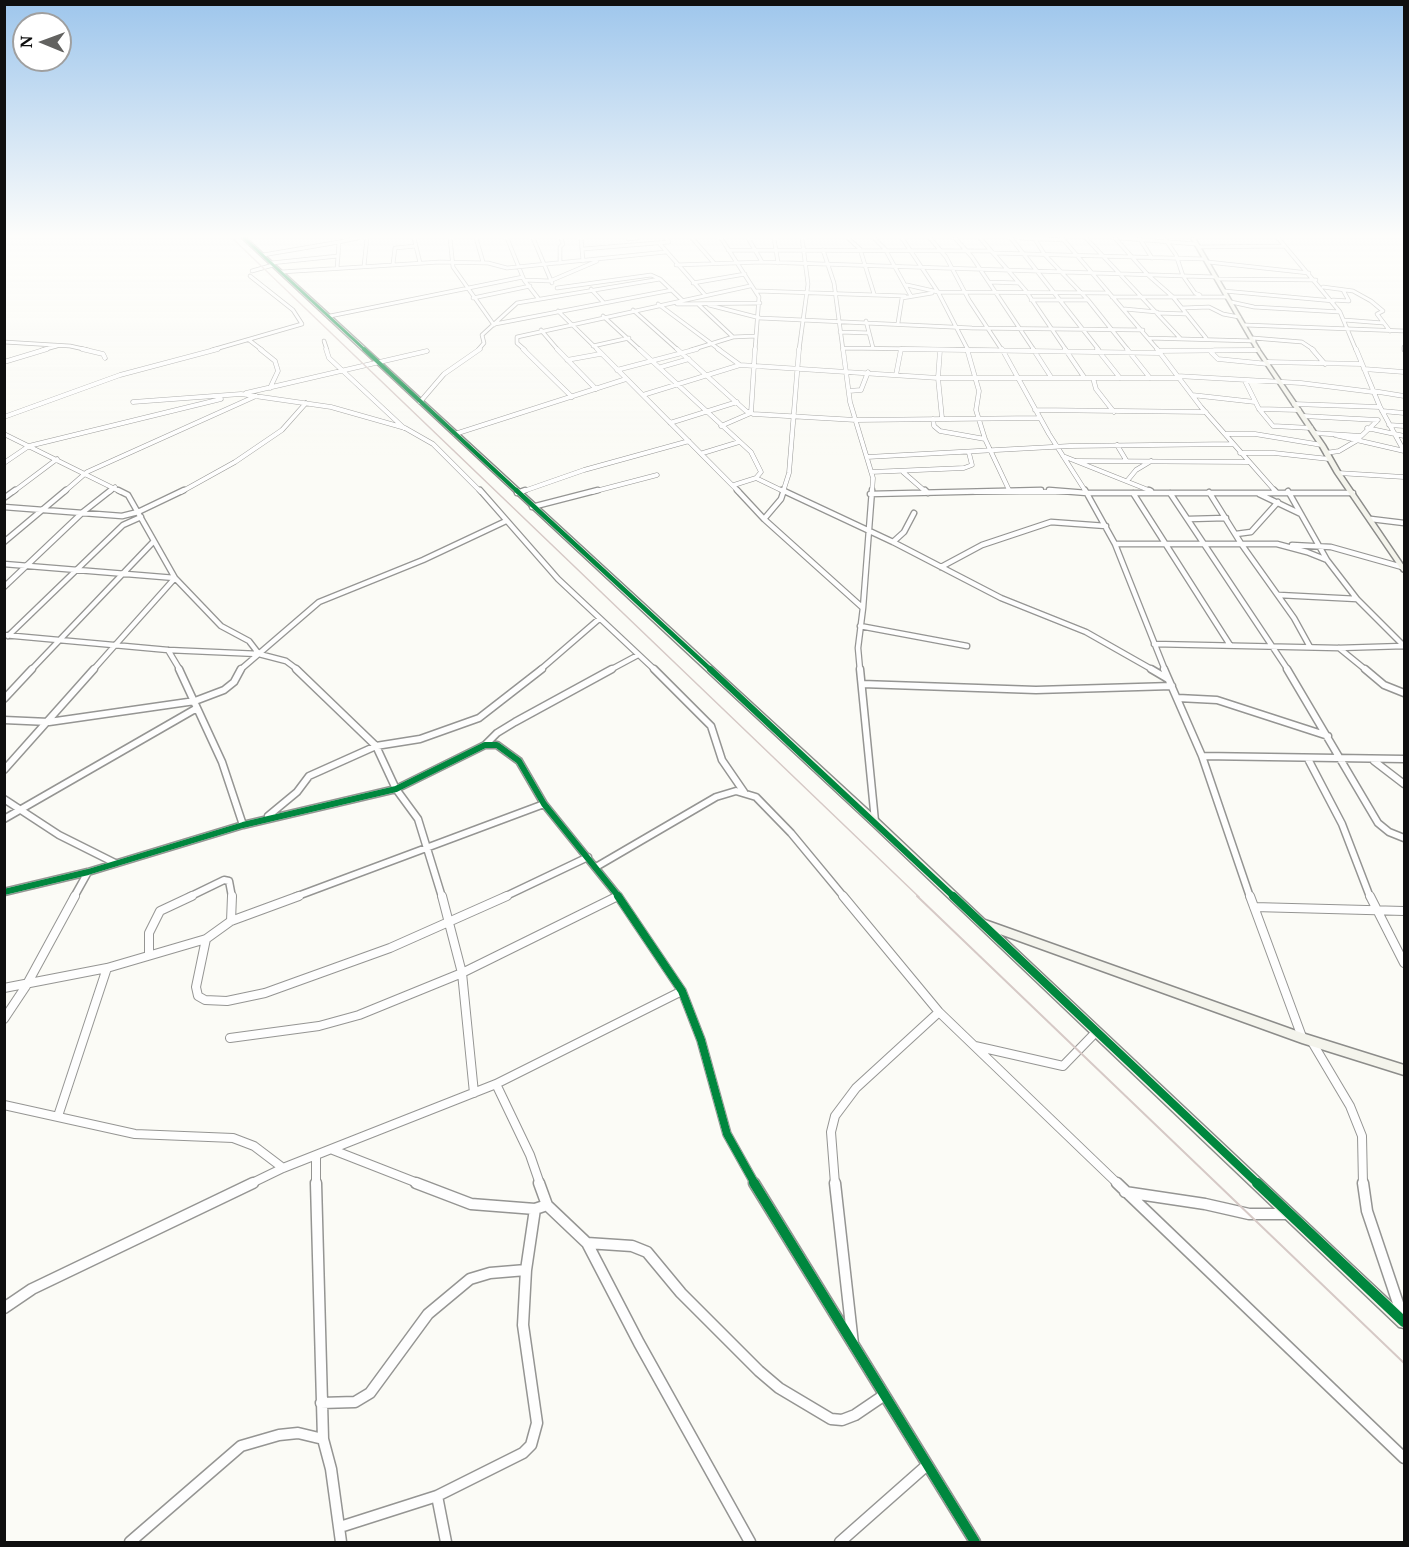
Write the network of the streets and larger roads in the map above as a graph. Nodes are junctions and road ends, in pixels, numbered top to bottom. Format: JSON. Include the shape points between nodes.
{"nodes":[{"id":1,"x":293,"y":310,"type":"edge"},
{"id":2,"x":323,"y":310,"type":"edge"},
{"id":3,"x":357,"y":310,"type":"edge"},
{"id":4,"x":482,"y":310,"type":"edge"},
{"id":5,"x":509,"y":310,"type":"edge"},
{"id":6,"x":563,"y":310,"type":"edge"},
{"id":7,"x":633,"y":310,"type":"joint"},
{"id":8,"x":667,"y":310,"type":"edge"},
{"id":9,"x":705,"y":310,"type":"edge"},
{"id":10,"x":729,"y":310,"type":"edge"},
{"id":11,"x":760,"y":310,"type":"edge"},
{"id":12,"x":804,"y":310,"type":"edge"},
{"id":13,"x":838,"y":310,"type":"edge"},
{"id":14,"x":899,"y":310,"type":"edge"},
{"id":15,"x":949,"y":310,"type":"edge"},
{"id":16,"x":978,"y":310,"type":"edge"},
{"id":17,"x":1008,"y":310,"type":"edge"},
{"id":18,"x":1038,"y":310,"type":"edge"},
{"id":19,"x":1067,"y":310,"type":"edge"},
{"id":20,"x":1096,"y":310,"type":"edge"},
{"id":21,"x":1126,"y":310,"type":"edge"},
{"id":22,"x":1135,"y":310,"type":"edge"},
{"id":23,"x":1155,"y":310,"type":"edge"},
{"id":24,"x":1184,"y":310,"type":"edge"},
{"id":25,"x":1215,"y":310,"type":"edge"},
{"id":26,"x":1235,"y":310,"type":"edge"},
{"id":27,"x":1310,"y":310,"type":"edge"},
{"id":28,"x":1382,"y":310,"type":"edge"},
{"id":29,"x":558,"y":311,"type":"junction"},
{"id":30,"x":1340,"y":312,"type":"joint"},
{"id":31,"x":1158,"y":313,"type":"junction"},
{"id":32,"x":1187,"y":314,"type":"junction"},
{"id":33,"x":330,"y":316,"type":"junction"},
{"id":34,"x":603,"y":316,"type":"junction"},
{"id":35,"x":1239,"y":317,"type":"junction"},
{"id":36,"x":760,"y":318,"type":"junction"},
{"id":37,"x":804,"y":319,"type":"junction"},
{"id":38,"x":839,"y":320,"type":"junction"},
{"id":39,"x":1344,"y":320,"type":"junction"},
{"id":40,"x":866,"y":321,"type":"junction"},
{"id":41,"x":571,"y":323,"type":"junction"},
{"id":42,"x":898,"y":323,"type":"junction"},
{"id":43,"x":1383,"y":323,"type":"junction"},
{"id":44,"x":494,"y":325,"type":"junction"},
{"id":45,"x":1245,"y":325,"type":"junction"},
{"id":46,"x":958,"y":327,"type":"junction"},
{"id":47,"x":990,"y":328,"type":"junction"},
{"id":48,"x":1020,"y":329,"type":"junction"},
{"id":49,"x":1052,"y":329,"type":"junction"},
{"id":50,"x":1081,"y":329,"type":"junction"},
{"id":51,"x":1111,"y":329,"type":"junction"},
{"id":52,"x":1348,"y":329,"type":"junction"},
{"id":53,"x":541,"y":330,"type":"junction"},
{"id":54,"x":1143,"y":330,"type":"junction"},
{"id":55,"x":1389,"y":331,"type":"junction"},
{"id":56,"x":1404,"y":331,"type":"edge"},
{"id":57,"x":840,"y":332,"type":"junction"},
{"id":58,"x":869,"y":333,"type":"junction"},
{"id":59,"x":756,"y":336,"type":"junction"},
{"id":60,"x":733,"y":337,"type":"junction"},
{"id":61,"x":629,"y":338,"type":"junction"},
{"id":62,"x":1148,"y":338,"type":"junction"},
{"id":63,"x":1180,"y":338,"type":"junction"},
{"id":64,"x":1206,"y":338,"type":"junction"},
{"id":65,"x":249,"y":340,"type":"junction"},
{"id":66,"x":1253,"y":340,"type":"junction"},
{"id":67,"x":324,"y":341,"type":"dead end"},
{"id":68,"x":4,"y":342,"type":"edge"},
{"id":69,"x":61,"y":345,"type":"junction"},
{"id":70,"x":712,"y":345,"type":"junction"},
{"id":71,"x":593,"y":346,"type":"junction"},
{"id":72,"x":1404,"y":346,"type":"edge"},
{"id":73,"x":843,"y":348,"type":"junction"},
{"id":74,"x":873,"y":348,"type":"junction"},
{"id":75,"x":901,"y":349,"type":"junction"},
{"id":76,"x":940,"y":350,"type":"junction"},
{"id":77,"x":968,"y":350,"type":"junction"},
{"id":78,"x":1258,"y":350,"type":"junction"},
{"id":79,"x":427,"y":351,"type":"dead end"},
{"id":80,"x":1066,"y":351,"type":"junction"},
{"id":81,"x":1404,"y":351,"type":"edge"},
{"id":82,"x":1003,"y":352,"type":"junction"},
{"id":83,"x":1034,"y":352,"type":"junction"},
{"id":84,"x":1100,"y":352,"type":"junction"},
{"id":85,"x":1158,"y":352,"type":"junction"},
{"id":86,"x":1211,"y":352,"type":"junction"},
{"id":87,"x":682,"y":353,"type":"junction"},
{"id":88,"x":1131,"y":353,"type":"junction"},
{"id":89,"x":600,"y":354,"type":"junction"},
{"id":90,"x":105,"y":358,"type":"dead end"},
{"id":91,"x":689,"y":359,"type":"junction"},
{"id":92,"x":567,"y":360,"type":"junction"},
{"id":93,"x":654,"y":360,"type":"junction"},
{"id":94,"x":376,"y":361,"type":"junction"},
{"id":95,"x":4,"y":362,"type":"edge"},
{"id":96,"x":1267,"y":363,"type":"junction"},
{"id":97,"x":1325,"y":364,"type":"junction"},
{"id":98,"x":740,"y":365,"type":"junction"},
{"id":99,"x":753,"y":365,"type":"junction"},
{"id":100,"x":661,"y":367,"type":"junction"},
{"id":101,"x":1363,"y":367,"type":"junction"},
{"id":102,"x":797,"y":368,"type":"junction"},
{"id":103,"x":343,"y":370,"type":"junction"},
{"id":104,"x":617,"y":370,"type":"junction"},
{"id":105,"x":846,"y":371,"type":"junction"},
{"id":106,"x":868,"y":372,"type":"junction"},
{"id":107,"x":1404,"y":372,"type":"edge"},
{"id":108,"x":708,"y":375,"type":"junction"},
{"id":109,"x":896,"y":375,"type":"junction"},
{"id":110,"x":1051,"y":377,"type":"junction"},
{"id":111,"x":1084,"y":377,"type":"junction"},
{"id":112,"x":1178,"y":377,"type":"junction"},
{"id":113,"x":938,"y":378,"type":"junction"},
{"id":114,"x":1017,"y":378,"type":"junction"},
{"id":115,"x":1093,"y":378,"type":"junction"},
{"id":116,"x":1120,"y":378,"type":"junction"},
{"id":117,"x":1150,"y":378,"type":"junction"},
{"id":118,"x":626,"y":379,"type":"junction"},
{"id":119,"x":977,"y":379,"type":"junction"},
{"id":120,"x":1245,"y":381,"type":"junction"},
{"id":121,"x":1282,"y":384,"type":"junction"},
{"id":122,"x":680,"y":385,"type":"junction"},
{"id":123,"x":273,"y":386,"type":"junction"},
{"id":124,"x":596,"y":389,"type":"junction"},
{"id":125,"x":849,"y":391,"type":"junction"},
{"id":126,"x":1373,"y":392,"type":"junction"},
{"id":127,"x":242,"y":394,"type":"junction"},
{"id":128,"x":643,"y":395,"type":"junction"},
{"id":129,"x":1192,"y":395,"type":"junction"},
{"id":130,"x":257,"y":396,"type":"junction"},
{"id":131,"x":1404,"y":396,"type":"edge"},
{"id":132,"x":572,"y":397,"type":"junction"},
{"id":133,"x":133,"y":402,"type":"dead end"},
{"id":134,"x":420,"y":402,"type":"junction"},
{"id":135,"x":737,"y":402,"type":"junction"},
{"id":136,"x":1255,"y":402,"type":"junction"},
{"id":137,"x":306,"y":403,"type":"junction"},
{"id":138,"x":1294,"y":404,"type":"junction"},
{"id":139,"x":1259,"y":409,"type":"junction"},
{"id":140,"x":1035,"y":410,"type":"junction"},
{"id":141,"x":1299,"y":410,"type":"junction"},
{"id":142,"x":1382,"y":411,"type":"junction"},
{"id":143,"x":706,"y":412,"type":"junction"},
{"id":144,"x":1114,"y":412,"type":"junction"},
{"id":145,"x":1206,"y":412,"type":"junction"},
{"id":146,"x":751,"y":413,"type":"junction"},
{"id":147,"x":1404,"y":413,"type":"edge"},
{"id":148,"x":792,"y":416,"type":"junction"},
{"id":149,"x":1303,"y":416,"type":"junction"},
{"id":150,"x":4,"y":417,"type":"edge"},
{"id":151,"x":942,"y":418,"type":"junction"},
{"id":152,"x":979,"y":418,"type":"junction"},
{"id":153,"x":1040,"y":418,"type":"junction"},
{"id":154,"x":933,"y":419,"type":"junction"},
{"id":155,"x":856,"y":420,"type":"junction"},
{"id":156,"x":1378,"y":420,"type":"junction"},
{"id":157,"x":670,"y":423,"type":"junction"},
{"id":158,"x":1389,"y":425,"type":"junction"},
{"id":159,"x":721,"y":426,"type":"junction"},
{"id":160,"x":1404,"y":426,"type":"edge"},
{"id":161,"x":405,"y":428,"type":"junction"},
{"id":162,"x":1367,"y":428,"type":"junction"},
{"id":163,"x":1313,"y":430,"type":"junction"},
{"id":164,"x":4,"y":434,"type":"edge"},
{"id":165,"x":456,"y":434,"type":"junction"},
{"id":166,"x":1225,"y":434,"type":"junction"},
{"id":167,"x":1394,"y":434,"type":"junction"},
{"id":168,"x":1335,"y":435,"type":"junction"},
{"id":169,"x":1360,"y":436,"type":"junction"},
{"id":170,"x":1404,"y":436,"type":"edge"},
{"id":171,"x":985,"y":439,"type":"junction"},
{"id":172,"x":689,"y":441,"type":"junction"},
{"id":173,"x":1356,"y":441,"type":"junction"},
{"id":174,"x":739,"y":442,"type":"junction"},
{"id":175,"x":1233,"y":444,"type":"junction"},
{"id":176,"x":1117,"y":445,"type":"junction"},
{"id":177,"x":1322,"y":445,"type":"junction"},
{"id":178,"x":29,"y":446,"type":"junction"},
{"id":179,"x":1058,"y":447,"type":"junction"},
{"id":180,"x":991,"y":451,"type":"junction"},
{"id":181,"x":1404,"y":451,"type":"edge"},
{"id":182,"x":703,"y":453,"type":"junction"},
{"id":183,"x":969,"y":453,"type":"junction"},
{"id":184,"x":1240,"y":453,"type":"junction"},
{"id":185,"x":1326,"y":453,"type":"junction"},
{"id":186,"x":1062,"y":455,"type":"junction"},
{"id":187,"x":867,"y":457,"type":"junction"},
{"id":188,"x":57,"y":459,"type":"junction"},
{"id":189,"x":1329,"y":459,"type":"junction"},
{"id":190,"x":1126,"y":460,"type":"junction"},
{"id":191,"x":1076,"y":461,"type":"junction"},
{"id":192,"x":1151,"y":461,"type":"junction"},
{"id":193,"x":1249,"y":462,"type":"junction"},
{"id":194,"x":4,"y":463,"type":"edge"},
{"id":195,"x":87,"y":472,"type":"junction"},
{"id":196,"x":871,"y":472,"type":"junction"},
{"id":197,"x":903,"y":472,"type":"junction"},
{"id":198,"x":1338,"y":473,"type":"junction"},
{"id":199,"x":657,"y":475,"type":"dead end"},
{"id":200,"x":1404,"y":477,"type":"edge"},
{"id":201,"x":756,"y":478,"type":"junction"},
{"id":202,"x":1127,"y":481,"type":"junction"},
{"id":203,"x":734,"y":485,"type":"junction"},
{"id":204,"x":115,"y":487,"type":"junction"},
{"id":205,"x":1009,"y":490,"type":"junction"},
{"id":206,"x":784,"y":491,"type":"junction"},
{"id":207,"x":1133,"y":492,"type":"junction"},
{"id":208,"x":1209,"y":492,"type":"junction"},
{"id":209,"x":1276,"y":492,"type":"junction"},
{"id":210,"x":1288,"y":492,"type":"junction"},
{"id":211,"x":1087,"y":493,"type":"junction"},
{"id":212,"x":1157,"y":493,"type":"junction"},
{"id":213,"x":1170,"y":493,"type":"junction"},
{"id":214,"x":1257,"y":493,"type":"junction"},
{"id":215,"x":1353,"y":493,"type":"junction"},
{"id":216,"x":517,"y":494,"type":"junction"},
{"id":217,"x":870,"y":494,"type":"junction"},
{"id":218,"x":929,"y":494,"type":"junction"},
{"id":219,"x":4,"y":498,"type":"edge"},
{"id":220,"x":1278,"y":502,"type":"junction"},
{"id":221,"x":4,"y":507,"type":"edge"},
{"id":222,"x":532,"y":507,"type":"junction"},
{"id":223,"x":41,"y":509,"type":"junction"},
{"id":224,"x":83,"y":512,"type":"junction"},
{"id":225,"x":914,"y":513,"type":"dead end"},
{"id":226,"x":1301,"y":514,"type":"junction"},
{"id":227,"x":140,"y":515,"type":"junction"},
{"id":228,"x":1226,"y":518,"type":"junction"},
{"id":229,"x":764,"y":519,"type":"junction"},
{"id":230,"x":1189,"y":519,"type":"junction"},
{"id":231,"x":1371,"y":519,"type":"junction"},
{"id":232,"x":506,"y":521,"type":"junction"},
{"id":233,"x":1404,"y":523,"type":"edge"},
{"id":234,"x":1106,"y":526,"type":"junction"},
{"id":235,"x":867,"y":530,"type":"junction"},
{"id":236,"x":1236,"y":534,"type":"junction"},
{"id":237,"x":154,"y":541,"type":"junction"},
{"id":238,"x":4,"y":542,"type":"edge"},
{"id":239,"x":893,"y":542,"type":"junction"},
{"id":240,"x":1115,"y":544,"type":"junction"},
{"id":241,"x":1277,"y":544,"type":"junction"},
{"id":242,"x":1166,"y":545,"type":"junction"},
{"id":243,"x":1242,"y":545,"type":"junction"},
{"id":244,"x":1206,"y":546,"type":"junction"},
{"id":245,"x":1319,"y":546,"type":"junction"},
{"id":246,"x":1327,"y":560,"type":"junction"},
{"id":247,"x":4,"y":564,"type":"edge"},
{"id":248,"x":27,"y":566,"type":"junction"},
{"id":249,"x":941,"y":567,"type":"junction"},
{"id":250,"x":1403,"y":569,"type":"edge"},
{"id":251,"x":77,"y":571,"type":"junction"},
{"id":252,"x":121,"y":576,"type":"junction"},
{"id":253,"x":175,"y":578,"type":"junction"},
{"id":254,"x":4,"y":587,"type":"edge"},
{"id":255,"x":1279,"y":595,"type":"junction"},
{"id":256,"x":1357,"y":599,"type":"junction"},
{"id":257,"x":863,"y":608,"type":"junction"},
{"id":258,"x":599,"y":619,"type":"junction"},
{"id":259,"x":860,"y":626,"type":"junction"},
{"id":260,"x":6,"y":636,"type":"edge"},
{"id":261,"x":60,"y":640,"type":"junction"},
{"id":262,"x":1154,"y":644,"type":"junction"},
{"id":263,"x":1230,"y":645,"type":"junction"},
{"id":264,"x":115,"y":646,"type":"junction"},
{"id":265,"x":967,"y":646,"type":"dead end"},
{"id":266,"x":1404,"y":646,"type":"edge"},
{"id":267,"x":1272,"y":647,"type":"junction"},
{"id":268,"x":1310,"y":647,"type":"junction"},
{"id":269,"x":1338,"y":648,"type":"junction"},
{"id":270,"x":168,"y":651,"type":"junction"},
{"id":271,"x":259,"y":654,"type":"junction"},
{"id":272,"x":638,"y":655,"type":"junction"},
{"id":273,"x":1168,"y":679,"type":"junction"},
{"id":274,"x":862,"y":684,"type":"junction"},
{"id":275,"x":1172,"y":686,"type":"junction"},
{"id":276,"x":1404,"y":693,"type":"edge"},
{"id":277,"x":1178,"y":698,"type":"junction"},
{"id":278,"x":4,"y":699,"type":"edge"},
{"id":279,"x":196,"y":704,"type":"junction"},
{"id":280,"x":4,"y":720,"type":"edge"},
{"id":281,"x":49,"y":722,"type":"junction"},
{"id":282,"x":1329,"y":737,"type":"junction"},
{"id":283,"x":485,"y":745,"type":"junction"},
{"id":284,"x":376,"y":746,"type":"junction"},
{"id":285,"x":1203,"y":756,"type":"junction"},
{"id":286,"x":1340,"y":758,"type":"junction"},
{"id":287,"x":1308,"y":759,"type":"junction"},
{"id":288,"x":1404,"y":759,"type":"edge"},
{"id":289,"x":1372,"y":760,"type":"junction"},
{"id":290,"x":4,"y":770,"type":"edge"},
{"id":291,"x":1404,"y":784,"type":"edge"},
{"id":292,"x":396,"y":789,"type":"junction"},
{"id":293,"x":744,"y":792,"type":"junction"},
{"id":294,"x":4,"y":799,"type":"edge"},
{"id":295,"x":544,"y":804,"type":"junction"},
{"id":296,"x":20,"y":810,"type":"junction"},
{"id":297,"x":4,"y":819,"type":"edge"},
{"id":298,"x":875,"y":822,"type":"junction"},
{"id":299,"x":243,"y":825,"type":"junction"},
{"id":300,"x":1404,"y":838,"type":"edge"},
{"id":301,"x":427,"y":849,"type":"junction"},
{"id":302,"x":588,"y":857,"type":"junction"},
{"id":303,"x":116,"y":864,"type":"junction"},
{"id":304,"x":597,"y":867,"type":"junction"},
{"id":305,"x":88,"y":872,"type":"junction"},
{"id":306,"x":4,"y":892,"type":"edge"},
{"id":307,"x":618,"y":896,"type":"junction"},
{"id":308,"x":1254,"y":907,"type":"junction"},
{"id":309,"x":1404,"y":911,"type":"edge"},
{"id":310,"x":1376,"y":912,"type":"junction"},
{"id":311,"x":231,"y":921,"type":"junction"},
{"id":312,"x":450,"y":922,"type":"junction"},
{"id":313,"x":981,"y":923,"type":"junction"},
{"id":314,"x":206,"y":939,"type":"junction"},
{"id":315,"x":149,"y":955,"type":"junction"},
{"id":316,"x":1404,"y":963,"type":"edge"},
{"id":317,"x":107,"y":968,"type":"junction"},
{"id":318,"x":462,"y":973,"type":"junction"},
{"id":319,"x":26,"y":986,"type":"junction"},
{"id":320,"x":4,"y":988,"type":"edge"},
{"id":321,"x":682,"y":991,"type":"junction"},
{"id":322,"x":939,"y":1012,"type":"junction"},
{"id":323,"x":4,"y":1019,"type":"edge"},
{"id":324,"x":1096,"y":1032,"type":"junction"},
{"id":325,"x":230,"y":1038,"type":"dead end"},
{"id":326,"x":1306,"y":1040,"type":"junction"},
{"id":327,"x":974,"y":1046,"type":"junction"},
{"id":328,"x":1404,"y":1070,"type":"edge"},
{"id":329,"x":496,"y":1084,"type":"junction"},
{"id":330,"x":474,"y":1094,"type":"junction"},
{"id":331,"x":4,"y":1105,"type":"edge"},
{"id":332,"x":58,"y":1116,"type":"junction"},
{"id":333,"x":333,"y":1150,"type":"junction"},
{"id":334,"x":316,"y":1157,"type":"junction"},
{"id":335,"x":283,"y":1168,"type":"junction"},
{"id":336,"x":1125,"y":1192,"type":"junction"},
{"id":337,"x":547,"y":1205,"type":"junction"},
{"id":338,"x":535,"y":1209,"type":"junction"},
{"id":339,"x":1289,"y":1214,"type":"junction"},
{"id":340,"x":587,"y":1243,"type":"junction"},
{"id":341,"x":526,"y":1270,"type":"junction"},
{"id":342,"x":5,"y":1307,"type":"edge"},
{"id":343,"x":1404,"y":1322,"type":"edge"},
{"id":344,"x":854,"y":1348,"type":"junction"},
{"id":345,"x":883,"y":1396,"type":"junction"},
{"id":346,"x":321,"y":1403,"type":"junction"},
{"id":347,"x":323,"y":1439,"type":"junction"},
{"id":348,"x":1404,"y":1458,"type":"edge"},
{"id":349,"x":926,"y":1466,"type":"junction"},
{"id":350,"x":437,"y":1496,"type":"junction"},
{"id":351,"x":340,"y":1527,"type":"junction"},
{"id":352,"x":130,"y":1542,"type":"edge"},
{"id":353,"x":341,"y":1542,"type":"edge"},
{"id":354,"x":446,"y":1542,"type":"edge"},
{"id":355,"x":750,"y":1542,"type":"edge"},
{"id":356,"x":840,"y":1542,"type":"edge"},
{"id":357,"x":975,"y":1542,"type":"edge"}],
"edges":[{"from":1,"to":65,"type":"street","via":[[303,322],[295,328]]},
{"from":2,"to":33,"type":"street"},
{"from":3,"to":33,"type":"street"},
{"from":4,"to":44,"type":"street"},
{"from":5,"to":44,"type":"street"},
{"from":6,"to":29,"type":"street"},
{"from":7,"to":34,"type":"street"},
{"from":7,"to":87,"type":"street"},
{"from":8,"to":70,"type":"street"},
{"from":9,"to":60,"type":"street"},
{"from":10,"to":36,"type":"street"},
{"from":11,"to":36,"type":"street"},
{"from":12,"to":37,"type":"street"},
{"from":13,"to":38,"type":"street"},
{"from":14,"to":42,"type":"street"},
{"from":15,"to":46,"type":"street"},
{"from":16,"to":47,"type":"street"},
{"from":17,"to":48,"type":"street"},
{"from":18,"to":49,"type":"street"},
{"from":19,"to":50,"type":"street"},
{"from":20,"to":51,"type":"street"},
{"from":21,"to":54,"type":"street"},
{"from":22,"to":31,"type":"street"},
{"from":23,"to":31,"type":"street"},
{"from":24,"to":32,"type":"street"},
{"from":25,"to":35,"type":"street"},
{"from":26,"to":35,"type":"street"},
{"from":27,"to":30,"type":"street"},
{"from":28,"to":43,"type":"street","via":[[1384,313],[1377,314]]},
{"from":29,"to":41,"type":"street"},
{"from":29,"to":44,"type":"street"},
{"from":30,"to":39,"type":"street"},
{"from":31,"to":32,"type":"street"},
{"from":31,"to":63,"type":"street"},
{"from":32,"to":64,"type":"street"},
{"from":33,"to":94,"type":"street"},
{"from":34,"to":41,"type":"street"},
{"from":34,"to":61,"type":"street"},
{"from":35,"to":45,"type":"street"},
{"from":36,"to":37,"type":"street"},
{"from":36,"to":59,"type":"street"},
{"from":37,"to":38,"type":"street"},
{"from":37,"to":102,"type":"street"},
{"from":38,"to":40,"type":"street"},
{"from":38,"to":57,"type":"street"},
{"from":39,"to":43,"type":"street"},
{"from":39,"to":52,"type":"street"},
{"from":40,"to":42,"type":"street"},
{"from":40,"to":58,"type":"street"},
{"from":41,"to":53,"type":"street"},
{"from":41,"to":71,"type":"street"},
{"from":42,"to":46,"type":"street"},
{"from":43,"to":55,"type":"street"},
{"from":44,"to":134,"type":"street","via":[[482,335],[484,346],[440,378]]},
{"from":45,"to":52,"type":"street"},
{"from":45,"to":66,"type":"street"},
{"from":46,"to":47,"type":"street"},
{"from":46,"to":77,"type":"street"},
{"from":47,"to":48,"type":"street"},
{"from":47,"to":82,"type":"street"},
{"from":48,"to":49,"type":"street"},
{"from":48,"to":83,"type":"street"},
{"from":49,"to":50,"type":"street"},
{"from":49,"to":80,"type":"street"},
{"from":50,"to":51,"type":"street"},
{"from":50,"to":84,"type":"street"},
{"from":51,"to":54,"type":"street"},
{"from":51,"to":88,"type":"street"},
{"from":52,"to":55,"type":"street"},
{"from":52,"to":101,"type":"street"},
{"from":53,"to":92,"type":"street"},
{"from":53,"to":132,"type":"street","via":[[520,335],[516,340]]},
{"from":54,"to":62,"type":"street"},
{"from":55,"to":56,"type":"street"},
{"from":57,"to":58,"type":"street"},
{"from":57,"to":73,"type":"street"},
{"from":58,"to":74,"type":"street"},
{"from":59,"to":60,"type":"street"},
{"from":59,"to":99,"type":"street"},
{"from":60,"to":70,"type":"street"},
{"from":61,"to":71,"type":"street"},
{"from":61,"to":93,"type":"street"},
{"from":62,"to":63,"type":"street"},
{"from":62,"to":85,"type":"street"},
{"from":63,"to":64,"type":"street"},
{"from":64,"to":66,"type":"street"},
{"from":65,"to":123,"type":"street","via":[[275,362],[278,371]]},
{"from":65,"to":150,"type":"street","via":[[120,375]]},
{"from":66,"to":78,"type":"street"},
{"from":66,"to":97,"type":"street","via":[[1302,342]]},
{"from":67,"to":103,"type":"street","via":[[329,358]]},
{"from":68,"to":69,"type":"street"},
{"from":69,"to":90,"type":"street","via":[[103,354]]},
{"from":69,"to":95,"type":"street"},
{"from":70,"to":87,"type":"street"},
{"from":70,"to":98,"type":"street"},
{"from":71,"to":89,"type":"street"},
{"from":72,"to":81,"type":"street"},
{"from":73,"to":74,"type":"street"},
{"from":73,"to":105,"type":"street"},
{"from":74,"to":75,"type":"street"},
{"from":75,"to":76,"type":"street"},
{"from":75,"to":109,"type":"street"},
{"from":76,"to":77,"type":"street"},
{"from":76,"to":113,"type":"street"},
{"from":77,"to":82,"type":"street"},
{"from":77,"to":119,"type":"street"},
{"from":78,"to":86,"type":"street"},
{"from":78,"to":96,"type":"street"},
{"from":79,"to":94,"type":"street"},
{"from":80,"to":83,"type":"street"},
{"from":80,"to":84,"type":"street"},
{"from":80,"to":111,"type":"street"},
{"from":82,"to":83,"type":"street"},
{"from":82,"to":114,"type":"street"},
{"from":83,"to":110,"type":"street"},
{"from":84,"to":88,"type":"street"},
{"from":84,"to":116,"type":"street"},
{"from":85,"to":86,"type":"street"},
{"from":85,"to":88,"type":"street"},
{"from":85,"to":112,"type":"street"},
{"from":86,"to":96,"type":"street","via":[[1218,359]]},
{"from":87,"to":91,"type":"street"},
{"from":87,"to":93,"type":"street"},
{"from":88,"to":117,"type":"street"},
{"from":89,"to":92,"type":"street"},
{"from":89,"to":104,"type":"street"},
{"from":91,"to":100,"type":"street"},
{"from":91,"to":108,"type":"street"},
{"from":92,"to":124,"type":"street"},
{"from":93,"to":100,"type":"street"},
{"from":93,"to":104,"type":"street"},
{"from":94,"to":103,"type":"street"},
{"from":94,"to":134,"type":"street"},
{"from":96,"to":97,"type":"street"},
{"from":96,"to":121,"type":"street"},
{"from":97,"to":101,"type":"street"},
{"from":98,"to":99,"type":"street"},
{"from":98,"to":108,"type":"street"},
{"from":99,"to":102,"type":"street"},
{"from":99,"to":146,"type":"street"},
{"from":100,"to":122,"type":"street"},
{"from":101,"to":107,"type":"street"},
{"from":101,"to":126,"type":"street"},
{"from":102,"to":105,"type":"street"},
{"from":102,"to":148,"type":"street"},
{"from":103,"to":123,"type":"street"},
{"from":103,"to":161,"type":"street"},
{"from":104,"to":118,"type":"street"},
{"from":105,"to":106,"type":"street"},
{"from":105,"to":125,"type":"street"},
{"from":106,"to":109,"type":"street"},
{"from":106,"to":125,"type":"street","via":[[861,390]]},
{"from":108,"to":122,"type":"street"},
{"from":108,"to":135,"type":"street"},
{"from":109,"to":113,"type":"street"},
{"from":110,"to":111,"type":"street"},
{"from":110,"to":114,"type":"street"},
{"from":111,"to":115,"type":"street"},
{"from":112,"to":117,"type":"street"},
{"from":112,"to":120,"type":"street"},
{"from":112,"to":129,"type":"street"},
{"from":113,"to":119,"type":"street"},
{"from":113,"to":151,"type":"street"},
{"from":114,"to":119,"type":"street"},
{"from":114,"to":140,"type":"street"},
{"from":115,"to":116,"type":"street"},
{"from":115,"to":144,"type":"street","via":[[1096,389]]},
{"from":116,"to":117,"type":"street"},
{"from":118,"to":124,"type":"street"},
{"from":118,"to":128,"type":"street"},
{"from":119,"to":152,"type":"street","via":[[975,405]]},
{"from":120,"to":121,"type":"street"},
{"from":120,"to":136,"type":"street"},
{"from":121,"to":126,"type":"street"},
{"from":121,"to":138,"type":"street"},
{"from":122,"to":128,"type":"street"},
{"from":122,"to":143,"type":"street"},
{"from":123,"to":127,"type":"street"},
{"from":123,"to":130,"type":"street"},
{"from":124,"to":132,"type":"street"},
{"from":125,"to":155,"type":"street"},
{"from":126,"to":131,"type":"street"},
{"from":126,"to":142,"type":"street"},
{"from":127,"to":130,"type":"street"},
{"from":127,"to":133,"type":"street"},
{"from":127,"to":178,"type":"street"},
{"from":128,"to":157,"type":"street"},
{"from":129,"to":136,"type":"street"},
{"from":129,"to":145,"type":"street"},
{"from":130,"to":137,"type":"street"},
{"from":130,"to":195,"type":"street"},
{"from":132,"to":165,"type":"street"},
{"from":134,"to":165,"type":"street"},
{"from":135,"to":143,"type":"street"},
{"from":135,"to":146,"type":"street"},
{"from":136,"to":139,"type":"street"},
{"from":137,"to":161,"type":"street"},
{"from":137,"to":227,"type":"street","via":[[282,430],[235,462]]},
{"from":138,"to":141,"type":"street"},
{"from":138,"to":142,"type":"street"},
{"from":139,"to":141,"type":"street"},
{"from":139,"to":163,"type":"street","via":[[1275,427]]},
{"from":140,"to":144,"type":"street"},
{"from":140,"to":153,"type":"street"},
{"from":141,"to":149,"type":"street"},
{"from":142,"to":147,"type":"street"},
{"from":142,"to":156,"type":"street"},
{"from":142,"to":158,"type":"street"},
{"from":143,"to":157,"type":"street"},
{"from":143,"to":159,"type":"street"},
{"from":144,"to":145,"type":"street"},
{"from":145,"to":166,"type":"street"},
{"from":146,"to":148,"type":"street"},
{"from":146,"to":159,"type":"street"},
{"from":148,"to":155,"type":"street"},
{"from":148,"to":206,"type":"street","via":[[790,468]]},
{"from":149,"to":156,"type":"street"},
{"from":149,"to":163,"type":"street"},
{"from":151,"to":152,"type":"street"},
{"from":151,"to":154,"type":"street"},
{"from":152,"to":153,"type":"street"},
{"from":152,"to":171,"type":"street"},
{"from":153,"to":179,"type":"street"},
{"from":154,"to":155,"type":"street"},
{"from":154,"to":171,"type":"street","via":[[940,431]]},
{"from":155,"to":187,"type":"street"},
{"from":156,"to":162,"type":"street"},
{"from":157,"to":172,"type":"street"},
{"from":158,"to":160,"type":"street"},
{"from":158,"to":167,"type":"street"},
{"from":159,"to":174,"type":"street"},
{"from":161,"to":232,"type":"street","via":[[433,444],[498,508]]},
{"from":162,"to":167,"type":"street"},
{"from":162,"to":169,"type":"street"},
{"from":163,"to":168,"type":"street"},
{"from":163,"to":177,"type":"street"},
{"from":164,"to":178,"type":"street"},
{"from":165,"to":216,"type":"street"},
{"from":166,"to":175,"type":"street"},
{"from":166,"to":177,"type":"street","via":[[1255,434]]},
{"from":167,"to":170,"type":"street"},
{"from":167,"to":181,"type":"street"},
{"from":168,"to":169,"type":"street"},
{"from":168,"to":173,"type":"street"},
{"from":169,"to":173,"type":"street"},
{"from":171,"to":180,"type":"street"},
{"from":172,"to":182,"type":"street"},
{"from":172,"to":216,"type":"street","via":[[584,470]]},
{"from":173,"to":181,"type":"street"},
{"from":173,"to":185,"type":"street"},
{"from":174,"to":182,"type":"street"},
{"from":174,"to":201,"type":"street","via":[[762,468]]},
{"from":175,"to":176,"type":"street"},
{"from":175,"to":184,"type":"street"},
{"from":176,"to":179,"type":"street"},
{"from":176,"to":190,"type":"street"},
{"from":177,"to":185,"type":"street"},
{"from":178,"to":188,"type":"street"},
{"from":178,"to":194,"type":"street"},
{"from":179,"to":180,"type":"street"},
{"from":179,"to":186,"type":"street"},
{"from":180,"to":183,"type":"street"},
{"from":180,"to":205,"type":"street"},
{"from":182,"to":203,"type":"street"},
{"from":183,"to":187,"type":"street"},
{"from":183,"to":197,"type":"street","via":[[972,465],[968,467]]},
{"from":184,"to":189,"type":"street"},
{"from":184,"to":193,"type":"street"},
{"from":185,"to":189,"type":"street"},
{"from":186,"to":191,"type":"street"},
{"from":186,"to":211,"type":"street"},
{"from":187,"to":196,"type":"street"},
{"from":188,"to":195,"type":"street"},
{"from":188,"to":219,"type":"street"},
{"from":189,"to":198,"type":"street"},
{"from":190,"to":191,"type":"street"},
{"from":190,"to":192,"type":"street"},
{"from":191,"to":202,"type":"street"},
{"from":192,"to":193,"type":"street"},
{"from":192,"to":202,"type":"street"},
{"from":193,"to":209,"type":"street"},
{"from":195,"to":204,"type":"street"},
{"from":195,"to":223,"type":"street"},
{"from":196,"to":197,"type":"street"},
{"from":196,"to":217,"type":"street"},
{"from":197,"to":218,"type":"street"},
{"from":198,"to":200,"type":"street"},
{"from":198,"to":215,"type":"street"},
{"from":199,"to":222,"type":"street"},
{"from":201,"to":203,"type":"street"},
{"from":201,"to":206,"type":"street"},
{"from":202,"to":212,"type":"street"},
{"from":203,"to":229,"type":"street"},
{"from":204,"to":224,"type":"street"},
{"from":204,"to":227,"type":"street","via":[[128,495]]},
{"from":205,"to":211,"type":"street"},
{"from":205,"to":218,"type":"street"},
{"from":206,"to":229,"type":"street"},
{"from":206,"to":235,"type":"street"},
{"from":207,"to":211,"type":"street"},
{"from":207,"to":212,"type":"street"},
{"from":207,"to":242,"type":"street"},
{"from":208,"to":213,"type":"street"},
{"from":208,"to":214,"type":"street"},
{"from":208,"to":228,"type":"street"},
{"from":209,"to":210,"type":"street"},
{"from":209,"to":214,"type":"street"},
{"from":210,"to":215,"type":"street"},
{"from":210,"to":226,"type":"street"},
{"from":211,"to":234,"type":"street"},
{"from":212,"to":213,"type":"street"},
{"from":213,"to":230,"type":"street"},
{"from":214,"to":220,"type":"street"},
{"from":215,"to":231,"type":"street"},
{"from":216,"to":222,"type":"street"},
{"from":217,"to":218,"type":"street"},
{"from":217,"to":235,"type":"street"},
{"from":220,"to":226,"type":"street"},
{"from":220,"to":236,"type":"street","via":[[1251,532]]},
{"from":221,"to":223,"type":"street"},
{"from":222,"to":298,"type":"street"},
{"from":223,"to":224,"type":"street"},
{"from":223,"to":238,"type":"street"},
{"from":224,"to":227,"type":"street"},
{"from":224,"to":248,"type":"street"},
{"from":225,"to":239,"type":"street","via":[[904,532]]},
{"from":226,"to":245,"type":"street"},
{"from":227,"to":237,"type":"street"},
{"from":227,"to":251,"type":"street","via":[[123,525]]},
{"from":228,"to":230,"type":"street"},
{"from":228,"to":236,"type":"street"},
{"from":229,"to":257,"type":"street"},
{"from":230,"to":244,"type":"street"},
{"from":231,"to":233,"type":"street"},
{"from":231,"to":250,"type":"street"},
{"from":232,"to":258,"type":"street"},
{"from":232,"to":271,"type":"street","via":[[319,602]]},
{"from":234,"to":240,"type":"street"},
{"from":234,"to":249,"type":"street","via":[[1052,522],[982,545]]},
{"from":235,"to":239,"type":"street"},
{"from":235,"to":257,"type":"street"},
{"from":236,"to":243,"type":"street"},
{"from":237,"to":252,"type":"street"},
{"from":237,"to":253,"type":"street"},
{"from":239,"to":249,"type":"street"},
{"from":240,"to":242,"type":"street"},
{"from":240,"to":262,"type":"street"},
{"from":241,"to":243,"type":"street"},
{"from":241,"to":245,"type":"street"},
{"from":241,"to":246,"type":"street"},
{"from":242,"to":244,"type":"street"},
{"from":242,"to":263,"type":"street"},
{"from":243,"to":244,"type":"street"},
{"from":243,"to":255,"type":"street"},
{"from":244,"to":267,"type":"street"},
{"from":245,"to":246,"type":"street"},
{"from":245,"to":250,"type":"street"},
{"from":246,"to":256,"type":"street"},
{"from":247,"to":248,"type":"street"},
{"from":248,"to":251,"type":"street"},
{"from":248,"to":254,"type":"street"},
{"from":249,"to":273,"type":"street","via":[[1001,598],[1086,632]]},
{"from":251,"to":252,"type":"street"},
{"from":251,"to":260,"type":"street"},
{"from":252,"to":253,"type":"street"},
{"from":252,"to":261,"type":"street"},
{"from":253,"to":264,"type":"street"},
{"from":253,"to":271,"type":"street","via":[[221,626],[249,641]]},
{"from":255,"to":256,"type":"street"},
{"from":255,"to":268,"type":"street"},
{"from":256,"to":266,"type":"street"},
{"from":257,"to":259,"type":"street"},
{"from":258,"to":272,"type":"street"},
{"from":258,"to":284,"type":"street","via":[[554,661],[479,718],[420,739]]},
{"from":259,"to":265,"type":"street"},
{"from":259,"to":274,"type":"street"},
{"from":260,"to":261,"type":"street"},
{"from":261,"to":264,"type":"street"},
{"from":261,"to":278,"type":"street"},
{"from":262,"to":263,"type":"street"},
{"from":262,"to":273,"type":"street"},
{"from":263,"to":267,"type":"street"},
{"from":264,"to":270,"type":"street"},
{"from":264,"to":281,"type":"street"},
{"from":266,"to":269,"type":"street"},
{"from":267,"to":268,"type":"street"},
{"from":267,"to":282,"type":"street"},
{"from":268,"to":269,"type":"street"},
{"from":269,"to":276,"type":"street","via":[[1384,685]]},
{"from":270,"to":271,"type":"street"},
{"from":270,"to":279,"type":"street"},
{"from":271,"to":279,"type":"street","via":[[242,666],[234,682],[224,690]]},
{"from":271,"to":284,"type":"street","via":[[293,666]]},
{"from":272,"to":283,"type":"street","via":[[515,722]]},
{"from":272,"to":293,"type":"street","via":[[711,726],[722,760]]},
{"from":273,"to":275,"type":"street"},
{"from":274,"to":275,"type":"street","via":[[1036,690]]},
{"from":274,"to":298,"type":"street"},
{"from":275,"to":277,"type":"street"},
{"from":277,"to":282,"type":"street","via":[[1217,700]]},
{"from":277,"to":285,"type":"street"},
{"from":279,"to":281,"type":"street"},
{"from":279,"to":296,"type":"street"},
{"from":279,"to":299,"type":"street","via":[[222,762]]},
{"from":280,"to":281,"type":"street"},
{"from":281,"to":290,"type":"street"},
{"from":282,"to":286,"type":"street"},
{"from":283,"to":292,"type":"street"},
{"from":283,"to":295,"type":"street","via":[[497,745],[519,761]]},
{"from":284,"to":292,"type":"street"},
{"from":284,"to":299,"type":"street","via":[[309,776],[276,812]]},
{"from":285,"to":287,"type":"street"},
{"from":285,"to":308,"type":"street"},
{"from":286,"to":287,"type":"street"},
{"from":286,"to":289,"type":"street"},
{"from":286,"to":300,"type":"street","via":[[1378,823]]},
{"from":287,"to":310,"type":"street","via":[[1342,824]]},
{"from":288,"to":289,"type":"street"},
{"from":289,"to":291,"type":"street"},
{"from":292,"to":299,"type":"street"},
{"from":292,"to":301,"type":"street","via":[[418,819]]},
{"from":293,"to":304,"type":"street","via":[[716,796]]},
{"from":293,"to":322,"type":"street","via":[[756,797],[791,833]]},
{"from":294,"to":296,"type":"street"},
{"from":295,"to":301,"type":"street"},
{"from":295,"to":302,"type":"street"},
{"from":296,"to":297,"type":"street"},
{"from":296,"to":303,"type":"street"},
{"from":298,"to":313,"type":"street"},
{"from":299,"to":303,"type":"street"},
{"from":301,"to":311,"type":"street"},
{"from":301,"to":312,"type":"street"},
{"from":302,"to":304,"type":"street"},
{"from":302,"to":312,"type":"street"},
{"from":303,"to":305,"type":"street"},
{"from":304,"to":307,"type":"street"},
{"from":305,"to":306,"type":"street"},
{"from":305,"to":319,"type":"street"},
{"from":307,"to":318,"type":"street"},
{"from":307,"to":321,"type":"street"},
{"from":308,"to":310,"type":"street"},
{"from":308,"to":326,"type":"street"},
{"from":309,"to":310,"type":"street"},
{"from":310,"to":316,"type":"street"},
{"from":311,"to":314,"type":"street"},
{"from":311,"to":315,"type":"street","via":[[232,889],[230,882],[224,880],[160,911],[149,933]]},
{"from":312,"to":314,"type":"street","via":[[322,974],[227,1001],[198,996],[196,987]]},
{"from":312,"to":318,"type":"street"},
{"from":313,"to":324,"type":"street"},
{"from":313,"to":326,"type":"street"},
{"from":314,"to":315,"type":"street"},
{"from":315,"to":317,"type":"street"},
{"from":317,"to":319,"type":"street"},
{"from":317,"to":332,"type":"street"},
{"from":318,"to":325,"type":"street","via":[[343,1020]]},
{"from":318,"to":330,"type":"street"},
{"from":319,"to":320,"type":"street"},
{"from":319,"to":323,"type":"street"},
{"from":321,"to":329,"type":"street"},
{"from":321,"to":344,"type":"street","via":[[701,1040],[727,1134]]},
{"from":322,"to":327,"type":"street"},
{"from":322,"to":344,"type":"street","via":[[856,1088],[835,1116],[832,1153]]},
{"from":324,"to":327,"type":"street","via":[[1063,1066]]},
{"from":324,"to":339,"type":"street"},
{"from":326,"to":328,"type":"street"},
{"from":326,"to":343,"type":"street","via":[[1350,1106],[1362,1136],[1367,1211]]},
{"from":327,"to":336,"type":"street"},
{"from":329,"to":330,"type":"street"},
{"from":329,"to":337,"type":"street","via":[[530,1155]]},
{"from":330,"to":333,"type":"street"},
{"from":331,"to":332,"type":"street"},
{"from":332,"to":335,"type":"street","via":[[135,1134],[233,1138],[254,1146]]},
{"from":333,"to":334,"type":"street"},
{"from":333,"to":338,"type":"street","via":[[471,1204]]},
{"from":334,"to":335,"type":"street"},
{"from":334,"to":346,"type":"street"},
{"from":335,"to":342,"type":"street","via":[[32,1289]]},
{"from":336,"to":339,"type":"street","via":[[1250,1214]]},
{"from":336,"to":348,"type":"street"},
{"from":337,"to":338,"type":"street"},
{"from":337,"to":340,"type":"street"},
{"from":338,"to":341,"type":"street"},
{"from":339,"to":343,"type":"street"},
{"from":340,"to":345,"type":"street","via":[[632,1246],[646,1252],[759,1371],[779,1388],[831,1419],[855,1415]]},
{"from":340,"to":355,"type":"street"},
{"from":341,"to":346,"type":"street","via":[[470,1279],[428,1314],[370,1393],[355,1402]]},
{"from":341,"to":350,"type":"street","via":[[523,1325],[536,1409],[536,1435],[523,1453]]},
{"from":344,"to":345,"type":"street"},
{"from":345,"to":349,"type":"street"},
{"from":346,"to":347,"type":"street"},
{"from":347,"to":351,"type":"street"},
{"from":347,"to":352,"type":"street","via":[[297,1433],[241,1446]]},
{"from":349,"to":356,"type":"street"},
{"from":349,"to":357,"type":"street"},
{"from":350,"to":351,"type":"street"},
{"from":350,"to":354,"type":"street"},
{"from":351,"to":353,"type":"street"}]}
